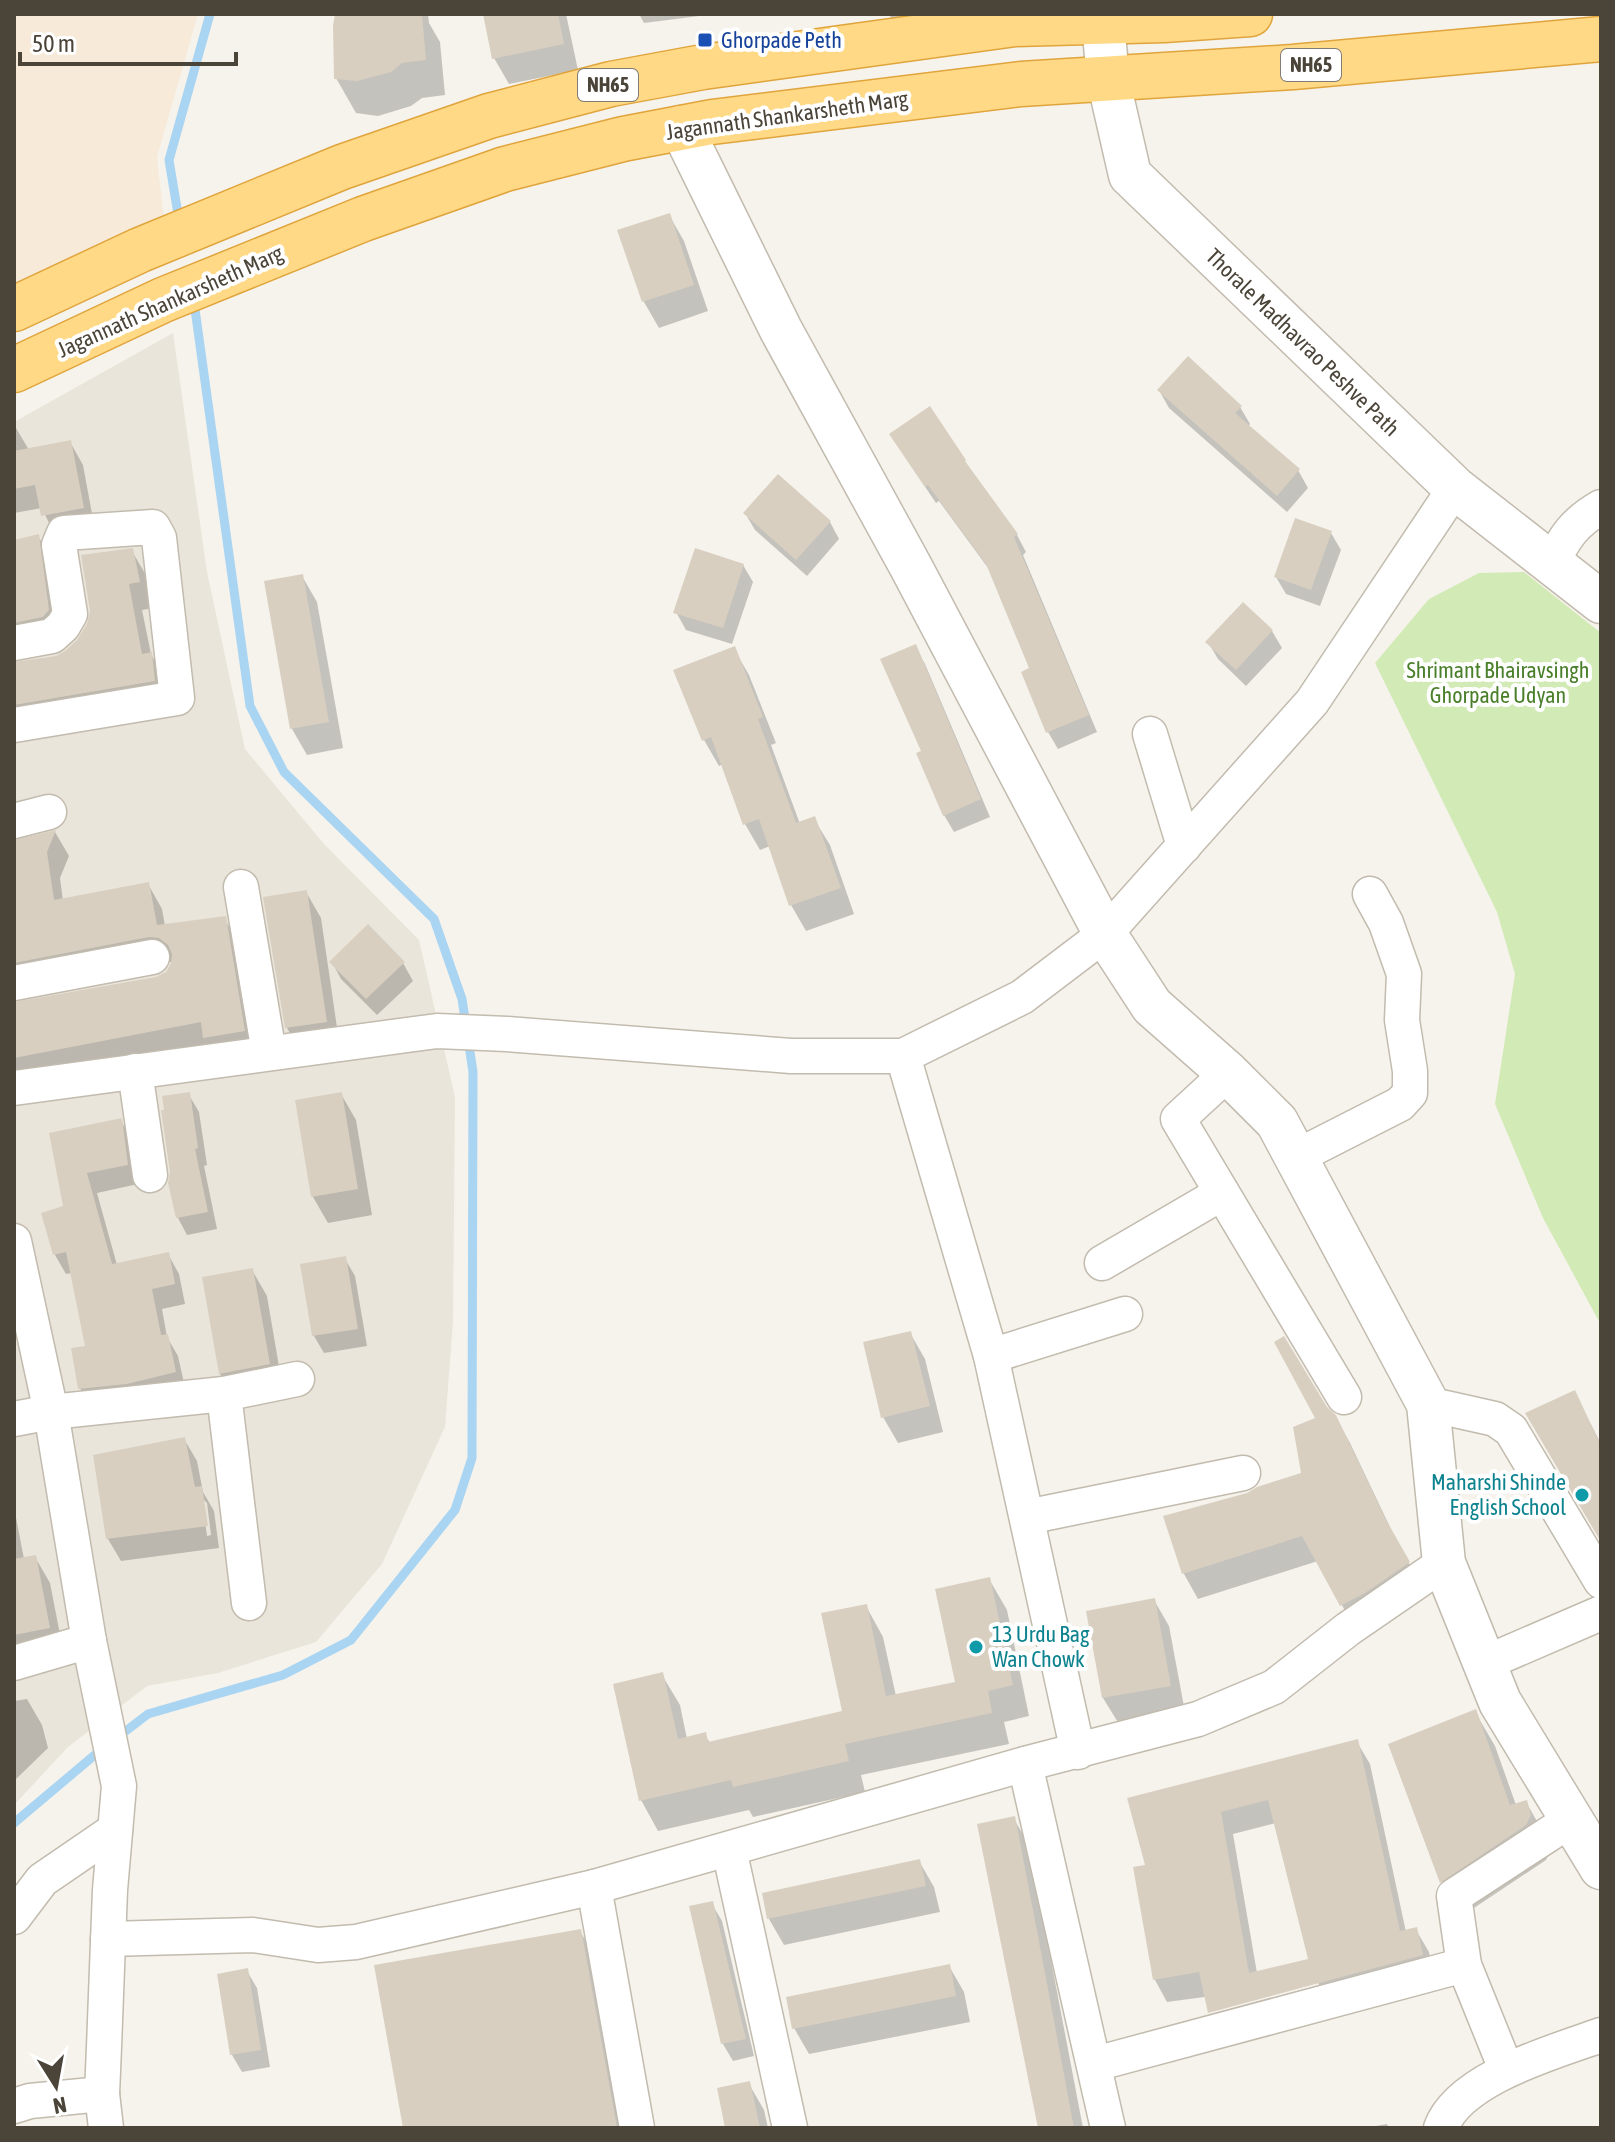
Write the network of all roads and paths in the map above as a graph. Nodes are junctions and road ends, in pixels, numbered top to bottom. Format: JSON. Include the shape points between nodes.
{"nodes":[{"id":1,"x":1250,"y":14,"type":"edge"},
{"id":2,"x":1103,"y":22,"type":"junction"},
{"id":3,"x":1601,"y":39,"type":"edge"},
{"id":4,"x":1108,"y":79,"type":"junction"},
{"id":5,"x":681,"y":127,"type":"junction"},
{"id":6,"x":14,"y":309,"type":"edge"},
{"id":7,"x":14,"y":370,"type":"edge"},
{"id":8,"x":1455,"y":488,"type":"junction"},
{"id":9,"x":1601,"y":507,"type":"edge"},
{"id":10,"x":1552,"y":564,"type":"junction"},
{"id":11,"x":1601,"y":602,"type":"edge"},
{"id":12,"x":14,"y":643,"type":"edge"},
{"id":13,"x":14,"y":725,"type":"edge"},
{"id":14,"x":1150,"y":734,"type":"dead end"},
{"id":15,"x":49,"y":812,"type":"dead end"},
{"id":16,"x":14,"y":821,"type":"edge"},
{"id":17,"x":1184,"y":846,"type":"junction"},
{"id":18,"x":241,"y":887,"type":"dead end"},
{"id":19,"x":1370,"y":894,"type":"dead end"},
{"id":20,"x":1105,"y":934,"type":"junction"},
{"id":21,"x":152,"y":957,"type":"dead end"},
{"id":22,"x":14,"y":983,"type":"edge"},
{"id":23,"x":269,"y":1053,"type":"junction"},
{"id":24,"x":903,"y":1056,"type":"junction"},
{"id":25,"x":135,"y":1071,"type":"junction"},
{"id":26,"x":1228,"y":1073,"type":"junction"},
{"id":27,"x":14,"y":1088,"type":"edge"},
{"id":28,"x":1296,"y":1157,"type":"junction"},
{"id":29,"x":150,"y":1175,"type":"dead end"},
{"id":30,"x":1222,"y":1193,"type":"junction"},
{"id":31,"x":14,"y":1241,"type":"edge"},
{"id":32,"x":1102,"y":1263,"type":"dead end"},
{"id":33,"x":1125,"y":1314,"type":"dead end"},
{"id":34,"x":991,"y":1356,"type":"junction"},
{"id":35,"x":297,"y":1379,"type":"dead end"},
{"id":36,"x":224,"y":1394,"type":"junction"},
{"id":37,"x":1344,"y":1397,"type":"dead end"},
{"id":38,"x":1428,"y":1404,"type":"junction"},
{"id":39,"x":51,"y":1412,"type":"junction"},
{"id":40,"x":14,"y":1419,"type":"edge"},
{"id":41,"x":1243,"y":1473,"type":"dead end"},
{"id":42,"x":1027,"y":1517,"type":"junction"},
{"id":43,"x":1444,"y":1563,"type":"junction"},
{"id":44,"x":1601,"y":1581,"type":"edge"},
{"id":45,"x":249,"y":1603,"type":"dead end"},
{"id":46,"x":1601,"y":1613,"type":"edge"},
{"id":47,"x":89,"y":1641,"type":"junction"},
{"id":48,"x":14,"y":1663,"type":"edge"},
{"id":49,"x":1485,"y":1663,"type":"junction"},
{"id":50,"x":1078,"y":1752,"type":"junction"},
{"id":51,"x":1025,"y":1764,"type":"junction"},
{"id":52,"x":1572,"y":1819,"type":"junction"},
{"id":53,"x":115,"y":1830,"type":"junction"},
{"id":54,"x":729,"y":1849,"type":"junction"},
{"id":55,"x":1601,"y":1868,"type":"edge"},
{"id":56,"x":594,"y":1887,"type":"junction"},
{"id":57,"x":14,"y":1917,"type":"edge"},
{"id":58,"x":108,"y":1939,"type":"junction"},
{"id":59,"x":1464,"y":1965,"type":"junction"},
{"id":60,"x":1601,"y":2035,"type":"edge"},
{"id":61,"x":1095,"y":2064,"type":"junction"},
{"id":62,"x":1506,"y":2069,"type":"junction"},
{"id":63,"x":102,"y":2094,"type":"junction"},
{"id":64,"x":14,"y":2106,"type":"edge"},
{"id":65,"x":106,"y":2128,"type":"edge"},
{"id":66,"x":637,"y":2128,"type":"edge"},
{"id":67,"x":790,"y":2128,"type":"edge"},
{"id":68,"x":1108,"y":2128,"type":"edge"},
{"id":69,"x":1441,"y":2128,"type":"edge"}],
"edges":[{"from":1,"to":2,"type":"highway","number":"NH65"},
{"from":2,"to":4,"type":"street","name":"Thorale Madhavrao Peshve Path"},
{"from":2,"to":6,"type":"highway","number":"NH65","via":[[1015,24],[703,67],[489,116],[342,167]]},
{"from":3,"to":4,"type":"highway","name":"Jagannath Shankarsheth Marg","number":"NH65"},
{"from":4,"to":5,"type":"highway","name":"Jagannath Shankarsheth Marg","number":"NH65","via":[[1021,84]]},
{"from":4,"to":8,"type":"street","name":"Thorale Madhavrao Peshve Path","via":[[1130,175]]},
{"from":5,"to":7,"type":"highway","name":"Jagannath Shankarsheth Marg","number":"NH65","via":[[505,169],[363,219]]},
{"from":5,"to":20,"type":"street","via":[[781,330]]},
{"from":8,"to":10,"type":"street","name":"Thorale Madhavrao Peshve Path"},
{"from":8,"to":17,"type":"street","via":[[1312,702]]},
{"from":9,"to":10,"type":"street","via":[[1563,539]]},
{"from":10,"to":11,"type":"street","name":"Thorale Madhavrao Peshve Path"},
{"from":12,"to":13,"type":"street","via":[[52,636],[70,614],[59,545],[64,533],[153,527],[159,538],[177,698]]},
{"from":14,"to":17,"type":"street"},
{"from":15,"to":16,"type":"street"},
{"from":17,"to":20,"type":"street"},
{"from":18,"to":23,"type":"street"},
{"from":19,"to":28,"type":"street","via":[[1404,974],[1402,1020],[1410,1093],[1400,1104]]},
{"from":20,"to":24,"type":"street","via":[[1022,997]]},
{"from":20,"to":26,"type":"street","via":[[1152,1006]]},
{"from":21,"to":22,"type":"street"},
{"from":23,"to":24,"type":"street","via":[[437,1031],[791,1056]]},
{"from":23,"to":25,"type":"street"},
{"from":24,"to":34,"type":"street"},
{"from":25,"to":27,"type":"street"},
{"from":25,"to":29,"type":"street"},
{"from":26,"to":28,"type":"street","via":[[1277,1122]]},
{"from":26,"to":30,"type":"street","via":[[1178,1119]]},
{"from":28,"to":38,"type":"street"},
{"from":30,"to":32,"type":"street"},
{"from":30,"to":37,"type":"street"},
{"from":31,"to":39,"type":"street"},
{"from":33,"to":34,"type":"street"},
{"from":34,"to":42,"type":"street"},
{"from":35,"to":36,"type":"street"},
{"from":36,"to":39,"type":"street"},
{"from":36,"to":45,"type":"street"},
{"from":38,"to":43,"type":"street"},
{"from":38,"to":44,"type":"street","via":[[1495,1419],[1511,1430]]},
{"from":39,"to":40,"type":"street"},
{"from":39,"to":47,"type":"street"},
{"from":41,"to":42,"type":"street"},
{"from":42,"to":50,"type":"street"},
{"from":43,"to":49,"type":"street"},
{"from":43,"to":50,"type":"street","via":[[1274,1687],[1198,1719]]},
{"from":46,"to":49,"type":"street"},
{"from":47,"to":48,"type":"street"},
{"from":47,"to":53,"type":"street","via":[[119,1786]]},
{"from":49,"to":52,"type":"street","via":[[1500,1702]]},
{"from":50,"to":51,"type":"street"},
{"from":51,"to":54,"type":"street"},
{"from":51,"to":61,"type":"street"},
{"from":52,"to":55,"type":"street"},
{"from":52,"to":59,"type":"street","via":[[1454,1896]]},
{"from":53,"to":57,"type":"street","via":[[42,1880]]},
{"from":53,"to":58,"type":"street"},
{"from":54,"to":56,"type":"street"},
{"from":54,"to":67,"type":"street"},
{"from":56,"to":58,"type":"street","via":[[356,1942],[318,1945],[253,1935]]},
{"from":56,"to":66,"type":"street"},
{"from":58,"to":63,"type":"street"},
{"from":59,"to":61,"type":"street"},
{"from":59,"to":62,"type":"street"},
{"from":60,"to":62,"type":"street"},
{"from":61,"to":68,"type":"street"},
{"from":62,"to":69,"type":"street","via":[[1447,2112]]},
{"from":63,"to":64,"type":"street"},
{"from":63,"to":65,"type":"street"}]}
